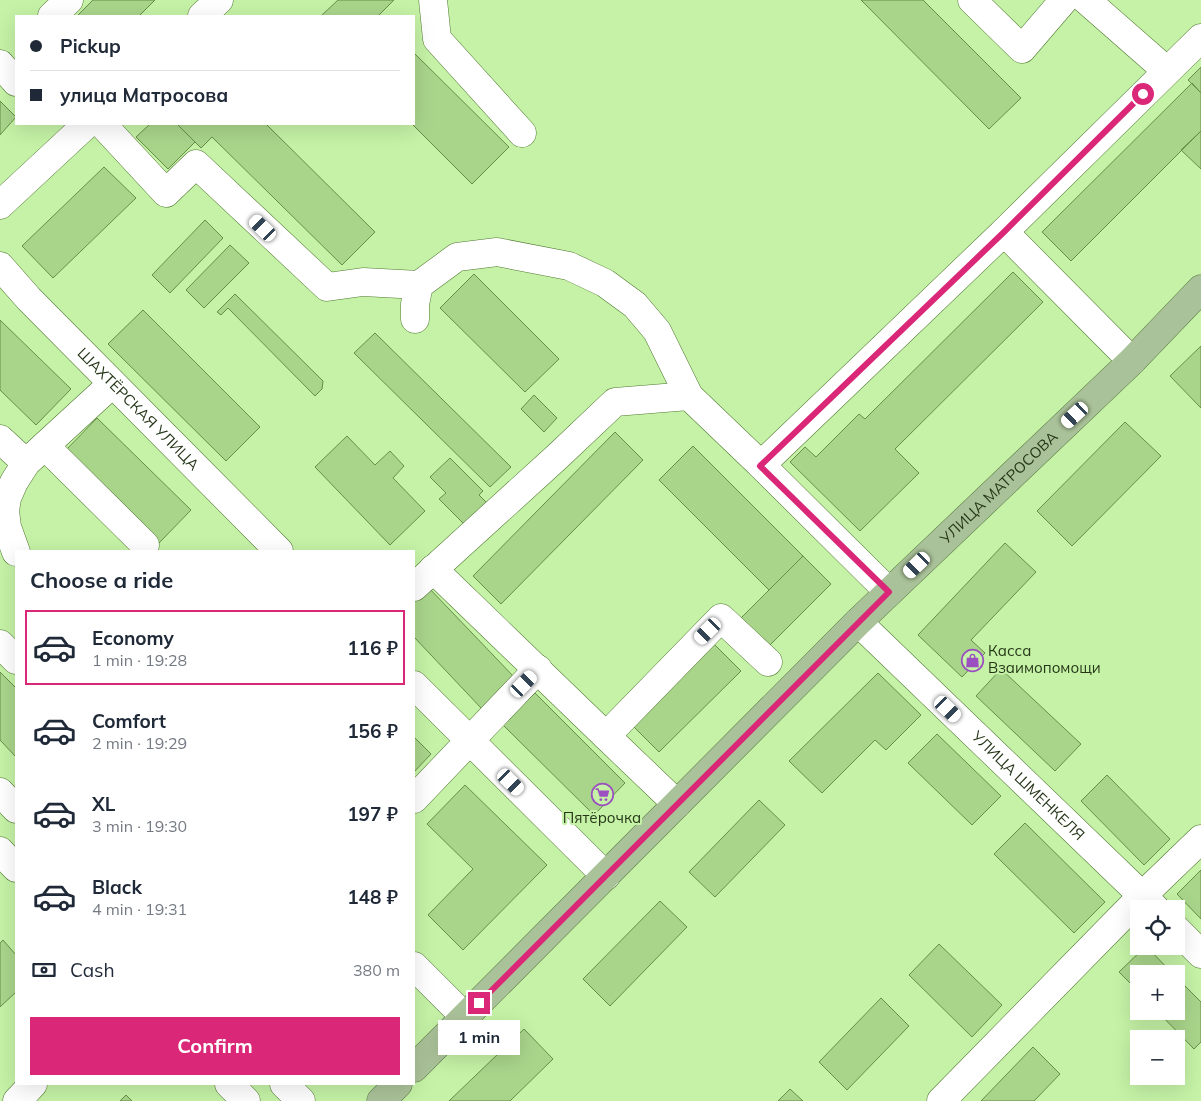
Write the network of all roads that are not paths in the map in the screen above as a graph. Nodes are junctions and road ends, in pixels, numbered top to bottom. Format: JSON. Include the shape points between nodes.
{"nodes":[{"id":1,"x":69,"y":0,"type":"edge"},
{"id":2,"x":219,"y":0,"type":"edge"},
{"id":3,"x":434,"y":0,"type":"edge"},
{"id":4,"x":972,"y":0,"type":"edge"},
{"id":5,"x":1064,"y":0,"type":"edge"},
{"id":6,"x":1086,"y":0,"type":"edge"},
{"id":7,"x":53,"y":15,"type":"edge"},
{"id":8,"x":203,"y":15,"type":"edge"},
{"id":9,"x":1201,"y":38,"type":"edge"},
{"id":10,"x":1167,"y":70,"type":"junction"},
{"id":11,"x":103,"y":125,"type":"edge"},
{"id":12,"x":70,"y":130,"type":"edge"},
{"id":13,"x":522,"y":133,"type":"dead end"},
{"id":14,"x":0,"y":205,"type":"edge"},
{"id":15,"x":1004,"y":232,"type":"junction"},
{"id":16,"x":0,"y":266,"type":"edge"},
{"id":17,"x":419,"y":285,"type":"junction"},
{"id":18,"x":1201,"y":290,"type":"edge"},
{"id":19,"x":415,"y":319,"type":"dead end"},
{"id":20,"x":1132,"y":361,"type":"junction"},
{"id":21,"x":112,"y":384,"type":"junction"},
{"id":22,"x":689,"y":396,"type":"junction"},
{"id":23,"x":0,"y":439,"type":"edge"},
{"id":24,"x":35,"y":454,"type":"junction"},
{"id":25,"x":760,"y":466,"type":"junction"},
{"id":26,"x":145,"y":545,"type":"dead end"},
{"id":27,"x":15,"y":550,"type":"edge"},
{"id":28,"x":278,"y":550,"type":"edge"},
{"id":29,"x":423,"y":578,"type":"edge"},
{"id":30,"x":889,"y":592,"type":"junction"},
{"id":31,"x":858,"y":622,"type":"junction"},
{"id":32,"x":0,"y":644,"type":"edge"},
{"id":33,"x":15,"y":659,"type":"edge"},
{"id":34,"x":768,"y":662,"type":"dead end"},
{"id":35,"x":538,"y":670,"type":"junction"},
{"id":36,"x":415,"y":686,"type":"edge"},
{"id":37,"x":606,"y":736,"type":"junction"},
{"id":38,"x":469,"y":740,"type":"junction"},
{"id":39,"x":0,"y":792,"type":"edge"},
{"id":40,"x":415,"y":798,"type":"edge"},
{"id":41,"x":677,"y":804,"type":"junction"},
{"id":42,"x":15,"y":808,"type":"edge"},
{"id":43,"x":1201,"y":839,"type":"edge"},
{"id":44,"x":0,"y":851,"type":"edge"},
{"id":45,"x":15,"y":867,"type":"edge"},
{"id":46,"x":606,"y":876,"type":"junction"},
{"id":47,"x":1147,"y":900,"type":"edge"},
{"id":48,"x":1151,"y":900,"type":"edge"},
{"id":49,"x":1130,"y":920,"type":"edge"},
{"id":50,"x":1185,"y":938,"type":"edge"},
{"id":51,"x":1201,"y":954,"type":"edge"},
{"id":52,"x":415,"y":967,"type":"edge"},
{"id":53,"x":465,"y":1017,"type":"junction"},
{"id":54,"x":415,"y":1067,"type":"edge"},
{"id":55,"x":32,"y":1085,"type":"edge"},
{"id":56,"x":230,"y":1085,"type":"edge"},
{"id":57,"x":285,"y":1085,"type":"edge"},
{"id":58,"x":397,"y":1085,"type":"edge"},
{"id":59,"x":16,"y":1101,"type":"edge"},
{"id":60,"x":246,"y":1101,"type":"edge"},
{"id":61,"x":301,"y":1101,"type":"edge"},
{"id":62,"x":381,"y":1101,"type":"edge"},
{"id":63,"x":941,"y":1101,"type":"edge"}],
"edges":[{"from":1,"to":7,"type":"street"},
{"from":2,"to":8,"type":"street"},
{"from":3,"to":13,"type":"street","via":[[437,39]]},
{"from":4,"to":5,"type":"street","via":[[1022,49]]},
{"from":6,"to":10,"type":"street"},
{"from":9,"to":10,"type":"street"},
{"from":10,"to":15,"type":"street"},
{"from":11,"to":17,"type":"street","via":[[166,193],[196,164],[327,287],[363,282]]},
{"from":12,"to":14,"type":"street"},
{"from":15,"to":20,"type":"street"},
{"from":15,"to":25,"type":"street"},
{"from":16,"to":21,"type":"street","name":"ШАХТЁРСКАЯ УЛИЦА"},
{"from":17,"to":19,"type":"street"},
{"from":17,"to":22,"type":"street","via":[[457,256],[497,252],[569,266],[605,282],[635,305],[657,331]]},
{"from":18,"to":20,"type":"main road","name":"УЛИЦА МАТРОСОВА"},
{"from":20,"to":30,"type":"main road","name":"УЛИЦА МАТРОСОВА"},
{"from":21,"to":24,"type":"street"},
{"from":21,"to":28,"type":"street","name":"ШАХТЁРСКАЯ УЛИЦА"},
{"from":22,"to":25,"type":"street"},
{"from":22,"to":29,"type":"street","via":[[615,402]]},
{"from":23,"to":24,"type":"street"},
{"from":24,"to":26,"type":"street"},
{"from":24,"to":27,"type":"street","via":[[14,482],[5,511]]},
{"from":25,"to":30,"type":"street"},
{"from":29,"to":35,"type":"street"},
{"from":30,"to":31,"type":"main road","name":"УЛИЦА МАТРОСОВА"},
{"from":31,"to":41,"type":"main road","name":"УЛИЦА МАТРОСОВА"},
{"from":31,"to":47,"type":"street","name":"УЛИЦА ШМЕНКЕЛЯ"},
{"from":32,"to":33,"type":"street"},
{"from":34,"to":37,"type":"street","via":[[721,618]]},
{"from":35,"to":37,"type":"street"},
{"from":35,"to":38,"type":"street"},
{"from":36,"to":38,"type":"street"},
{"from":37,"to":41,"type":"street"},
{"from":38,"to":40,"type":"street"},
{"from":38,"to":46,"type":"street"},
{"from":39,"to":42,"type":"street"},
{"from":41,"to":46,"type":"main road","name":"УЛИЦА МАТРОСОВА"},
{"from":43,"to":48,"type":"street"},
{"from":44,"to":45,"type":"street"},
{"from":46,"to":53,"type":"main road","name":"УЛИЦА МАТРОСОВА"},
{"from":49,"to":63,"type":"street"},
{"from":50,"to":51,"type":"street"},
{"from":52,"to":53,"type":"street"},
{"from":53,"to":54,"type":"main road","name":"УЛИЦА МАТРОСОВА"},
{"from":55,"to":59,"type":"street"},
{"from":56,"to":60,"type":"street"},
{"from":57,"to":61,"type":"street"},
{"from":58,"to":62,"type":"main road"}]}
